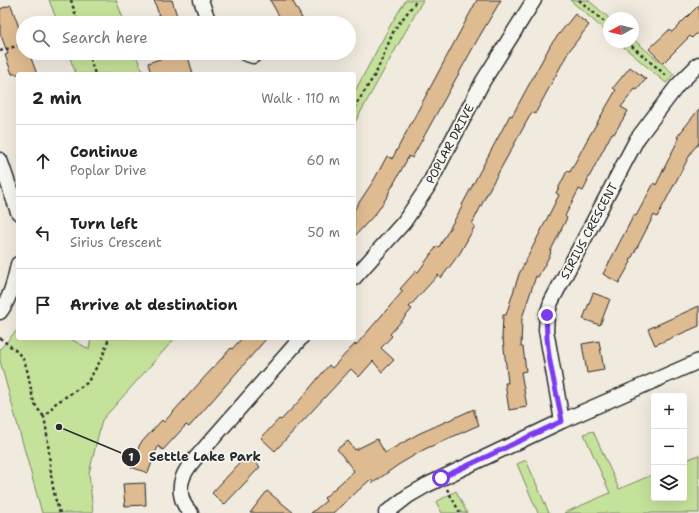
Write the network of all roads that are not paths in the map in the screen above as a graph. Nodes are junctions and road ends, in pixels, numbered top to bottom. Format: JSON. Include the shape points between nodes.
{"nodes":[{"id":1,"x":201,"y":0,"type":"edge"},
{"id":2,"x":534,"y":0,"type":"edge"},
{"id":3,"x":207,"y":16,"type":"edge"},
{"id":4,"x":699,"y":64,"type":"edge"},
{"id":5,"x":0,"y":160,"type":"edge"},
{"id":6,"x":16,"y":206,"type":"edge"},
{"id":7,"x":356,"y":276,"type":"edge"},
{"id":8,"x":16,"y":277,"type":"edge"},
{"id":9,"x":0,"y":312,"type":"edge"},
{"id":10,"x":299,"y":340,"type":"edge"},
{"id":11,"x":699,"y":361,"type":"edge"},
{"id":12,"x":562,"y":421,"type":"junction"},
{"id":13,"x":191,"y":513,"type":"edge"},
{"id":14,"x":386,"y":513,"type":"edge"}],
"edges":[{"from":1,"to":3,"type":"street"},
{"from":2,"to":7,"type":"street","name":"POPLAR DRIVE","via":[[483,81],[427,188],[404,222]]},
{"from":4,"to":12,"type":"street","name":"SIRIUS CRESCENT","via":[[677,86],[637,139],[551,302],[546,330]]},
{"from":5,"to":6,"type":"street"},
{"from":8,"to":9,"type":"street","via":[[5,306]]},
{"from":10,"to":13,"type":"street","via":[[194,460],[183,476],[182,500]]},
{"from":11,"to":12,"type":"street"},
{"from":12,"to":14,"type":"street","via":[[441,478],[408,496]]}]}
